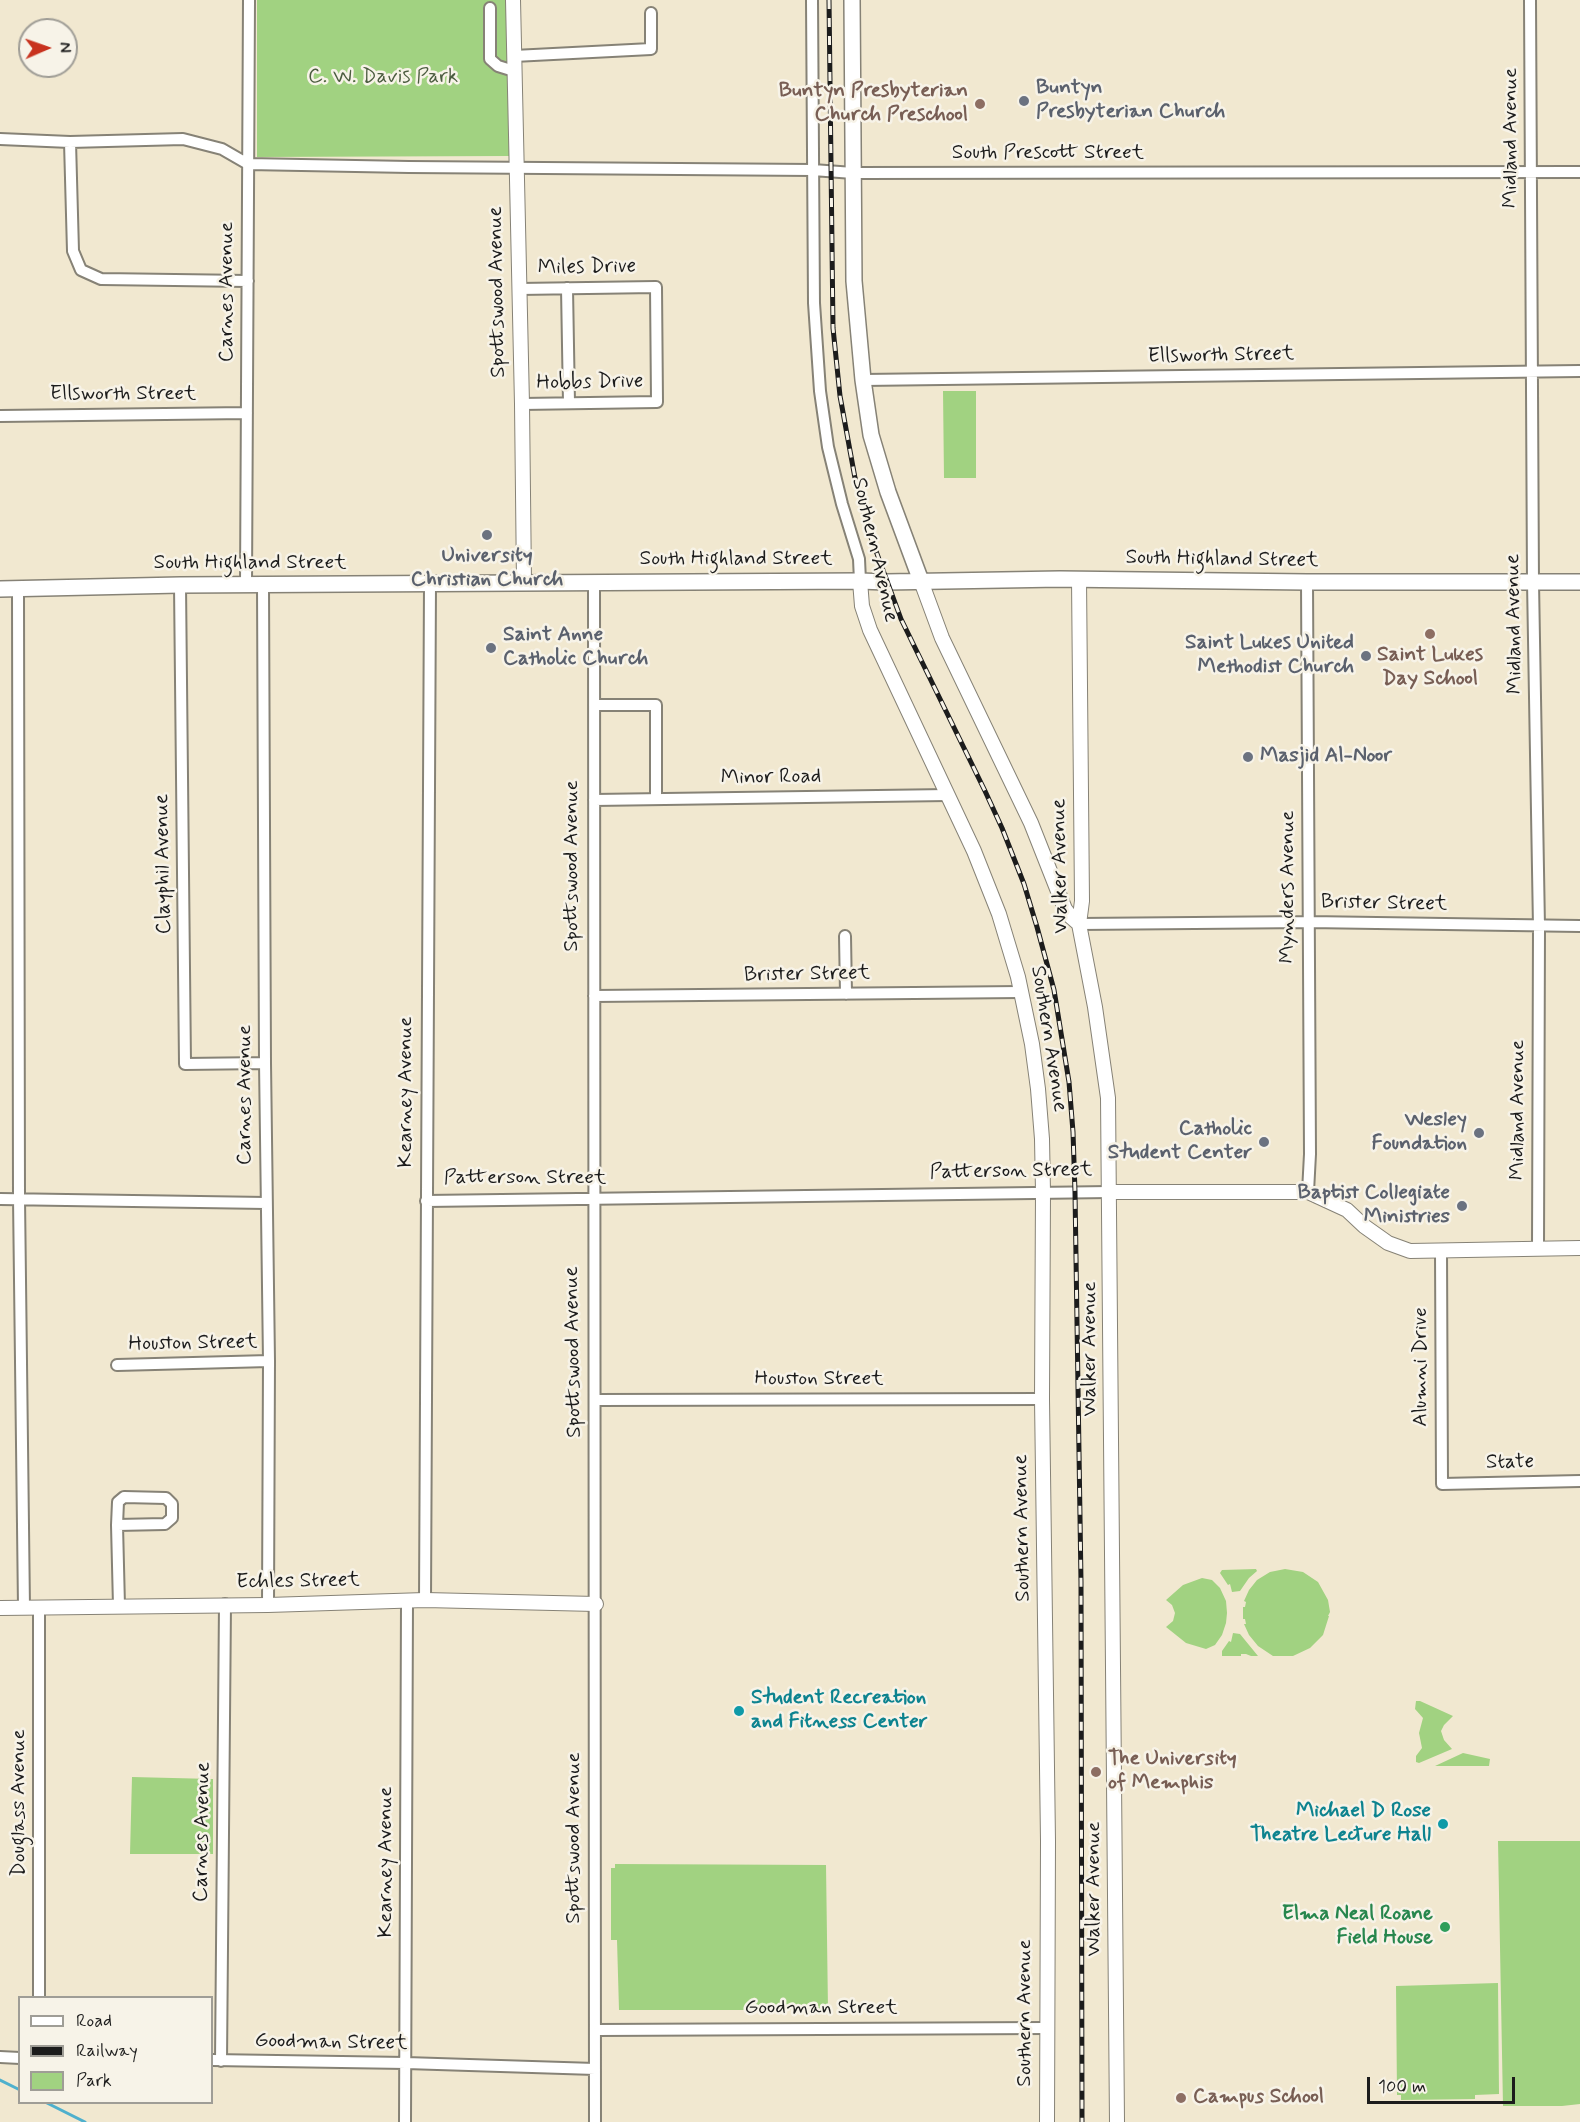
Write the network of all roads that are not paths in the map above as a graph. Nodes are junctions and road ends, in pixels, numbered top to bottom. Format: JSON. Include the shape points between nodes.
{"nodes":[{"id":1,"x":249,"y":0,"type":"edge"},
{"id":2,"x":513,"y":0,"type":"edge"},
{"id":3,"x":812,"y":0,"type":"edge"},
{"id":4,"x":852,"y":0,"type":"edge"},
{"id":5,"x":1530,"y":0,"type":"edge"},
{"id":6,"x":490,"y":8,"type":"dead end"},
{"id":7,"x":651,"y":13,"type":"dead end"},
{"id":8,"x":514,"y":57,"type":"junction"},
{"id":9,"x":514,"y":71,"type":"junction"},
{"id":10,"x":0,"y":140,"type":"edge"},
{"id":11,"x":69,"y":142,"type":"junction"},
{"id":12,"x":248,"y":164,"type":"junction"},
{"id":13,"x":516,"y":169,"type":"junction"},
{"id":14,"x":813,"y":170,"type":"junction"},
{"id":15,"x":1580,"y":172,"type":"edge"},
{"id":16,"x":854,"y":173,"type":"junction"},
{"id":17,"x":1532,"y":173,"type":"junction"},
{"id":18,"x":248,"y":281,"type":"junction"},
{"id":19,"x":567,"y":288,"type":"junction"},
{"id":20,"x":519,"y":289,"type":"junction"},
{"id":21,"x":1533,"y":371,"type":"junction"},
{"id":22,"x":1580,"y":371,"type":"edge"},
{"id":23,"x":863,"y":380,"type":"junction"},
{"id":24,"x":657,"y":402,"type":"joint"},
{"id":25,"x":569,"y":403,"type":"junction"},
{"id":26,"x":522,"y":404,"type":"junction"},
{"id":27,"x":247,"y":413,"type":"junction"},
{"id":28,"x":0,"y":416,"type":"edge"},
{"id":29,"x":1079,"y":579,"type":"junction"},
{"id":30,"x":860,"y":581,"type":"junction"},
{"id":31,"x":921,"y":581,"type":"junction"},
{"id":32,"x":594,"y":582,"type":"junction"},
{"id":33,"x":1307,"y":582,"type":"junction"},
{"id":34,"x":1533,"y":582,"type":"junction"},
{"id":35,"x":1580,"y":582,"type":"edge"},
{"id":36,"x":524,"y":583,"type":"junction"},
{"id":37,"x":430,"y":584,"type":"junction"},
{"id":38,"x":180,"y":585,"type":"junction"},
{"id":39,"x":246,"y":585,"type":"junction"},
{"id":40,"x":263,"y":585,"type":"junction"},
{"id":41,"x":0,"y":589,"type":"edge"},
{"id":42,"x":18,"y":589,"type":"junction"},
{"id":43,"x":594,"y":705,"type":"junction"},
{"id":44,"x":948,"y":795,"type":"junction"},
{"id":45,"x":656,"y":799,"type":"junction"},
{"id":46,"x":594,"y":800,"type":"junction"},
{"id":47,"x":1309,"y":922,"type":"junction"},
{"id":48,"x":1079,"y":924,"type":"junction"},
{"id":49,"x":1580,"y":926,"type":"edge"},
{"id":50,"x":1539,"y":927,"type":"junction"},
{"id":51,"x":845,"y":936,"type":"dead end"},
{"id":52,"x":1021,"y":992,"type":"junction"},
{"id":53,"x":846,"y":994,"type":"junction"},
{"id":54,"x":594,"y":996,"type":"junction"},
{"id":55,"x":265,"y":1063,"type":"junction"},
{"id":56,"x":1043,"y":1192,"type":"junction"},
{"id":57,"x":1110,"y":1192,"type":"junction"},
{"id":58,"x":1308,"y":1192,"type":"junction"},
{"id":59,"x":19,"y":1198,"type":"junction"},
{"id":60,"x":0,"y":1199,"type":"edge"},
{"id":61,"x":593,"y":1200,"type":"junction"},
{"id":62,"x":426,"y":1201,"type":"junction"},
{"id":63,"x":266,"y":1203,"type":"junction"},
{"id":64,"x":1538,"y":1248,"type":"junction"},
{"id":65,"x":1580,"y":1248,"type":"edge"},
{"id":66,"x":1441,"y":1251,"type":"junction"},
{"id":67,"x":269,"y":1361,"type":"junction"},
{"id":68,"x":117,"y":1365,"type":"dead end"},
{"id":69,"x":1042,"y":1399,"type":"junction"},
{"id":70,"x":596,"y":1400,"type":"junction"},
{"id":71,"x":1580,"y":1481,"type":"edge"},
{"id":72,"x":1442,"y":1484,"type":"joint"},
{"id":73,"x":117,"y":1525,"type":"junction"},
{"id":74,"x":425,"y":1600,"type":"junction"},
{"id":75,"x":407,"y":1602,"type":"junction"},
{"id":76,"x":225,"y":1604,"type":"junction"},
{"id":77,"x":596,"y":1604,"type":"junction"},
{"id":78,"x":268,"y":1605,"type":"junction"},
{"id":79,"x":119,"y":1606,"type":"junction"},
{"id":80,"x":0,"y":1608,"type":"edge"},
{"id":81,"x":24,"y":1608,"type":"junction"},
{"id":82,"x":39,"y":1608,"type":"junction"},
{"id":83,"x":39,"y":1996,"type":"edge"},
{"id":84,"x":1047,"y":2028,"type":"junction"},
{"id":85,"x":596,"y":2030,"type":"junction"},
{"id":86,"x":0,"y":2057,"type":"edge"},
{"id":87,"x":18,"y":2058,"type":"edge"},
{"id":88,"x":216,"y":2060,"type":"edge"},
{"id":89,"x":406,"y":2063,"type":"junction"},
{"id":90,"x":595,"y":2070,"type":"junction"},
{"id":91,"x":405,"y":2122,"type":"edge"},
{"id":92,"x":596,"y":2122,"type":"edge"},
{"id":93,"x":1047,"y":2122,"type":"edge"},
{"id":94,"x":1117,"y":2122,"type":"edge"}],
"edges":[{"from":1,"to":12,"type":"street","name":"Carnes Avenue"},
{"from":2,"to":8,"type":"street","name":"Spottswood Avenue"},
{"from":3,"to":14,"type":"street","name":"Southern Avenue"},
{"from":4,"to":16,"type":"main road","name":"Southern Avenue"},
{"from":5,"to":17,"type":"street","name":"Midland Avenue"},
{"from":6,"to":9,"type":"street","via":[[490,58],[498,66]]},
{"from":7,"to":8,"type":"street","via":[[651,49]]},
{"from":8,"to":9,"type":"street","name":"Spottswood Avenue"},
{"from":9,"to":13,"type":"street","name":"Spottswood Avenue"},
{"from":10,"to":11,"type":"street"},
{"from":11,"to":12,"type":"street","via":[[183,139],[222,149]]},
{"from":11,"to":18,"type":"street","via":[[74,251],[81,270],[101,279]]},
{"from":12,"to":13,"type":"street","name":"South Prescott Street"},
{"from":12,"to":18,"type":"street","name":"Carnes Avenue"},
{"from":13,"to":14,"type":"street","name":"South Prescott Street"},
{"from":13,"to":20,"type":"street","name":"Spottswood Avenue"},
{"from":14,"to":16,"type":"street","name":"South Prescott Street"},
{"from":14,"to":30,"type":"street","name":"Southern Avenue","via":[[814,303],[820,391],[831,456],[859,559]]},
{"from":15,"to":17,"type":"street","name":"South Prescott Street"},
{"from":16,"to":17,"type":"street","name":"South Prescott Street"},
{"from":16,"to":23,"type":"main road","name":"Southern Avenue","via":[[854,281]]},
{"from":17,"to":21,"type":"street","name":"Midland Avenue"},
{"from":18,"to":27,"type":"street","name":"Carnes Avenue"},
{"from":19,"to":20,"type":"street","name":"Miles Drive"},
{"from":19,"to":24,"type":"street","name":"Miles Drive","via":[[656,287]]},
{"from":19,"to":25,"type":"street"},
{"from":20,"to":26,"type":"street","name":"Spottswood Avenue"},
{"from":21,"to":22,"type":"street","name":"Ellsworth Street"},
{"from":21,"to":23,"type":"street","name":"Ellsworth Street"},
{"from":21,"to":34,"type":"street","name":"Midland Avenue"},
{"from":23,"to":31,"type":"main road","name":"Southern Avenue","via":[[871,435]]},
{"from":24,"to":25,"type":"street","name":"Hobbs Drive"},
{"from":25,"to":26,"type":"street","name":"Hobbs Drive"},
{"from":26,"to":36,"type":"street","name":"Spottswood Avenue"},
{"from":27,"to":28,"type":"street","name":"Ellsworth Street"},
{"from":27,"to":39,"type":"street","name":"Carnes Avenue"},
{"from":29,"to":31,"type":"main road","name":"South Highland Street"},
{"from":29,"to":33,"type":"main road","name":"South Highland Street"},
{"from":29,"to":48,"type":"street","name":"Walker Avenue"},
{"from":30,"to":31,"type":"main road","name":"South Highland Street"},
{"from":30,"to":32,"type":"main road","name":"South Highland Street"},
{"from":30,"to":44,"type":"street","name":"Southern Avenue","via":[[862,606],[870,630]]},
{"from":31,"to":48,"type":"street","name":"Southern Avenue","via":[[942,638],[1031,823],[1065,909]]},
{"from":32,"to":36,"type":"main road","name":"South Highland Street"},
{"from":32,"to":43,"type":"street","name":"Spottswood Avenue"},
{"from":33,"to":34,"type":"main road","name":"South Highland Street"},
{"from":33,"to":47,"type":"street","name":"Mynders Avenue"},
{"from":34,"to":35,"type":"main road","name":"South Highland Street"},
{"from":34,"to":50,"type":"street","name":"Midland Avenue"},
{"from":36,"to":37,"type":"main road","name":"South Highland Street"},
{"from":37,"to":40,"type":"main road","name":"South Highland Street"},
{"from":37,"to":62,"type":"street","name":"Kearney Avenue"},
{"from":38,"to":39,"type":"main road","name":"South Highland Street"},
{"from":38,"to":42,"type":"main road","name":"South Highland Street"},
{"from":38,"to":55,"type":"street","name":"Clayphil Avenue","via":[[185,1064]]},
{"from":39,"to":40,"type":"main road","name":"South Highland Street"},
{"from":40,"to":55,"type":"street","name":"Carnes Avenue"},
{"from":41,"to":42,"type":"main road","name":"South Highland Street"},
{"from":42,"to":59,"type":"street"},
{"from":43,"to":45,"type":"street","via":[[656,705]]},
{"from":43,"to":46,"type":"street","name":"Spottswood Avenue"},
{"from":44,"to":45,"type":"street","name":"Minor Road"},
{"from":44,"to":52,"type":"street","name":"Southern Avenue","via":[[982,867]]},
{"from":45,"to":46,"type":"street","name":"Minor Road"},
{"from":46,"to":54,"type":"street","name":"Spottswood Avenue"},
{"from":47,"to":48,"type":"street","name":"Brister Street"},
{"from":47,"to":50,"type":"street","name":"Brister Street"},
{"from":47,"to":58,"type":"street","name":"Mynders Avenue"},
{"from":48,"to":57,"type":"street","name":"Walker Avenue","via":[[1108,1098]]},
{"from":49,"to":50,"type":"street","name":"Brister Street"},
{"from":50,"to":64,"type":"street","name":"Midland Avenue"},
{"from":51,"to":53,"type":"street"},
{"from":52,"to":53,"type":"street","name":"Brister Street"},
{"from":52,"to":56,"type":"street","name":"Southern Avenue","via":[[1038,1089]]},
{"from":53,"to":54,"type":"street","name":"Brister Street"},
{"from":54,"to":61,"type":"street","name":"Spottswood Avenue"},
{"from":55,"to":63,"type":"street","name":"Carnes Avenue"},
{"from":56,"to":57,"type":"street","name":"Patterson Street"},
{"from":56,"to":61,"type":"street","name":"Patterson Street"},
{"from":56,"to":69,"type":"street","name":"Southern Avenue"},
{"from":57,"to":58,"type":"street","name":"Patterson Street"},
{"from":57,"to":94,"type":"street","name":"Walker Avenue"},
{"from":58,"to":66,"type":"street","name":"Patterson Street","via":[[1347,1210],[1388,1243],[1410,1251]]},
{"from":59,"to":60,"type":"street"},
{"from":59,"to":63,"type":"street"},
{"from":59,"to":81,"type":"street"},
{"from":61,"to":62,"type":"street","name":"Patterson Street"},
{"from":61,"to":70,"type":"street","name":"Spottswood Avenue"},
{"from":62,"to":74,"type":"street","name":"Kearney Avenue"},
{"from":63,"to":67,"type":"street","name":"Carnes Avenue"},
{"from":64,"to":65,"type":"street","name":"Patterson Street"},
{"from":64,"to":66,"type":"street","name":"Patterson Street"},
{"from":66,"to":72,"type":"street","name":"Alumni Drive"},
{"from":67,"to":68,"type":"street","name":"Houston Street"},
{"from":67,"to":78,"type":"street","name":"Carnes Avenue"},
{"from":69,"to":70,"type":"street","name":"Houston Street"},
{"from":69,"to":84,"type":"street","name":"Southern Avenue"},
{"from":70,"to":77,"type":"street","name":"Spottswood Avenue"},
{"from":71,"to":72,"type":"street","name":"State"},
{"from":73,"to":73,"type":"street","via":[[117,1502],[124,1497],[166,1497],[172,1504],[172,1518],[165,1524]]},
{"from":73,"to":79,"type":"street"},
{"from":74,"to":75,"type":"street","name":"Echles Street"},
{"from":74,"to":77,"type":"street","name":"Echles Street"},
{"from":75,"to":78,"type":"street","name":"Echles Street"},
{"from":75,"to":89,"type":"street","name":"Kearney Avenue"},
{"from":76,"to":78,"type":"street","name":"Echles Street"},
{"from":76,"to":79,"type":"street","name":"Echles Street"},
{"from":76,"to":88,"type":"street","name":"Carnes Avenue"},
{"from":77,"to":85,"type":"street","name":"Spottswood Avenue"},
{"from":79,"to":82,"type":"street","name":"Echles Street"},
{"from":80,"to":81,"type":"street","name":"Echles Street"},
{"from":81,"to":82,"type":"street","name":"Echles Street"},
{"from":82,"to":83,"type":"street","name":"Douglass Avenue"},
{"from":84,"to":85,"type":"street","name":"Goodman Street"},
{"from":84,"to":93,"type":"street","name":"Southern Avenue"},
{"from":85,"to":90,"type":"street","name":"Spottswood Avenue"},
{"from":86,"to":87,"type":"street"},
{"from":88,"to":89,"type":"street","name":"Goodman Street"},
{"from":89,"to":90,"type":"street","name":"Goodman Street"},
{"from":89,"to":91,"type":"street","name":"Kearney Avenue"},
{"from":90,"to":92,"type":"street","name":"Spottswood Avenue"}]}
